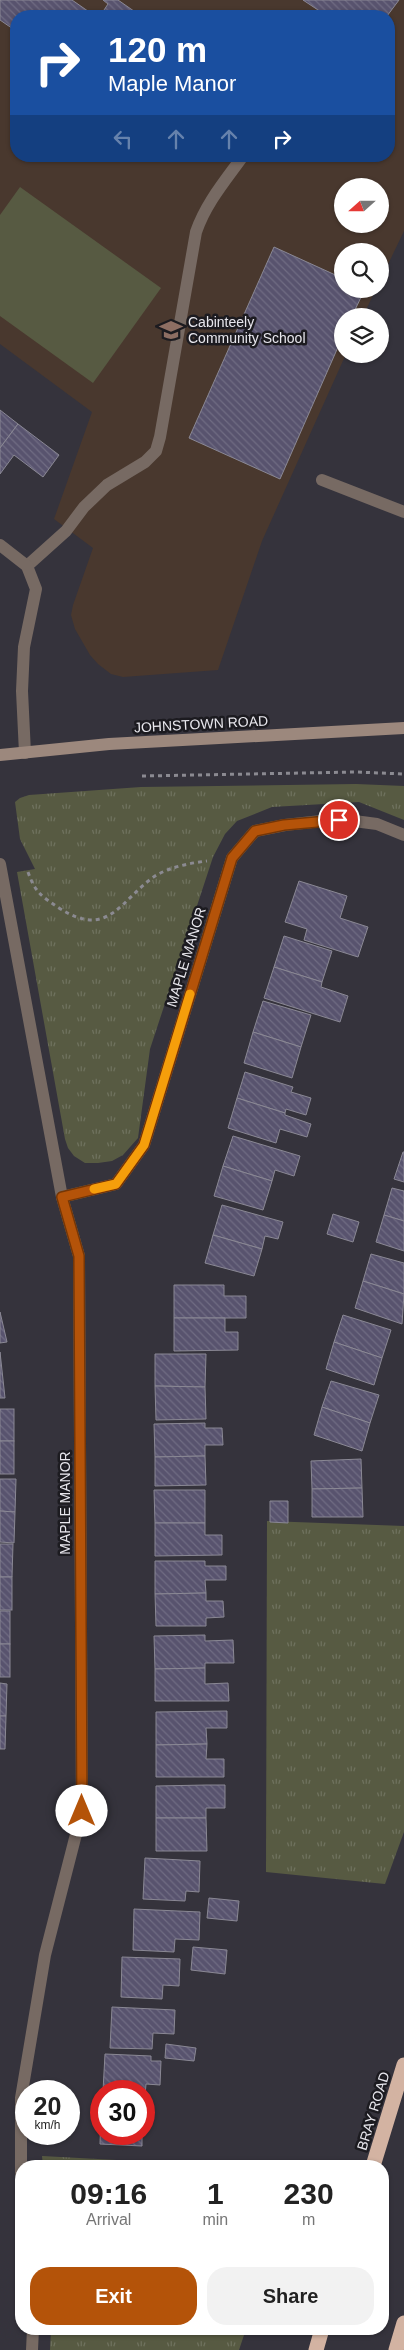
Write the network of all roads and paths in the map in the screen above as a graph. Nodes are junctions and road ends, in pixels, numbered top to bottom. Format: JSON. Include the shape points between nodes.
{"nodes":[{"id":1,"x":239,"y":162,"type":"edge"},
{"id":2,"x":322,"y":480,"type":"dead end"},
{"id":3,"x":404,"y":512,"type":"edge"},
{"id":4,"x":0,"y":545,"type":"edge"},
{"id":5,"x":27,"y":566,"type":"junction"},
{"id":6,"x":404,"y":728,"type":"edge"},
{"id":7,"x":25,"y":752,"type":"junction"},
{"id":8,"x":0,"y":755,"type":"edge"},
{"id":9,"x":404,"y":774,"type":"edge"},
{"id":10,"x":142,"y":776,"type":"dead end"},
{"id":11,"x":404,"y":835,"type":"edge"},
{"id":12,"x":232,"y":858,"type":"junction"},
{"id":13,"x":0,"y":864,"type":"edge"},
{"id":14,"x":27,"y":869,"type":"dead end"},
{"id":15,"x":62,"y":1197,"type":"junction"},
{"id":16,"x":404,"y":2065,"type":"edge"},
{"id":17,"x":21,"y":2160,"type":"edge"},
{"id":18,"x":375,"y":2160,"type":"edge"},
{"id":19,"x":404,"y":2323,"type":"edge"},
{"id":20,"x":33,"y":2335,"type":"edge"},
{"id":21,"x":320,"y":2335,"type":"edge"},
{"id":22,"x":32,"y":2350,"type":"edge"},
{"id":23,"x":316,"y":2350,"type":"edge"},
{"id":24,"x":396,"y":2350,"type":"edge"}],
"edges":[{"from":1,"to":5,"type":"street","via":[[211,199],[196,232],[156,451],[145,462],[107,485],[84,507],[66,531]]},
{"from":2,"to":3,"type":"street"},
{"from":4,"to":5,"type":"street"},
{"from":5,"to":7,"type":"street","via":[[36,589],[24,646]]},
{"from":6,"to":7,"type":"street","name":"JOHNSTOWN ROAD","via":[[109,744]]},
{"from":7,"to":8,"type":"street","name":"JOHNSTOWN ROAD"},
{"from":9,"to":10,"type":"path"},
{"from":11,"to":12,"type":"street","name":"MAPLE MANOR","via":[[378,824],[339,820],[284,825],[255,831]]},
{"from":12,"to":14,"type":"path","via":[[189,863],[157,875],[125,904],[103,918],[84,920],[38,895]]},
{"from":12,"to":15,"type":"street","name":"MAPLE MANOR","via":[[144,1145],[116,1184]]},
{"from":13,"to":15,"type":"street","name":"MAPLE MANOR"},
{"from":15,"to":17,"type":"street","name":"MAPLE MANOR","via":[[79,1256],[82,1811],[45,1955],[20,2098]]},
{"from":16,"to":18,"type":"highway","name":"BRAY ROAD"},
{"from":19,"to":24,"type":"highway"},
{"from":20,"to":22,"type":"street"},
{"from":21,"to":23,"type":"highway"}]}
